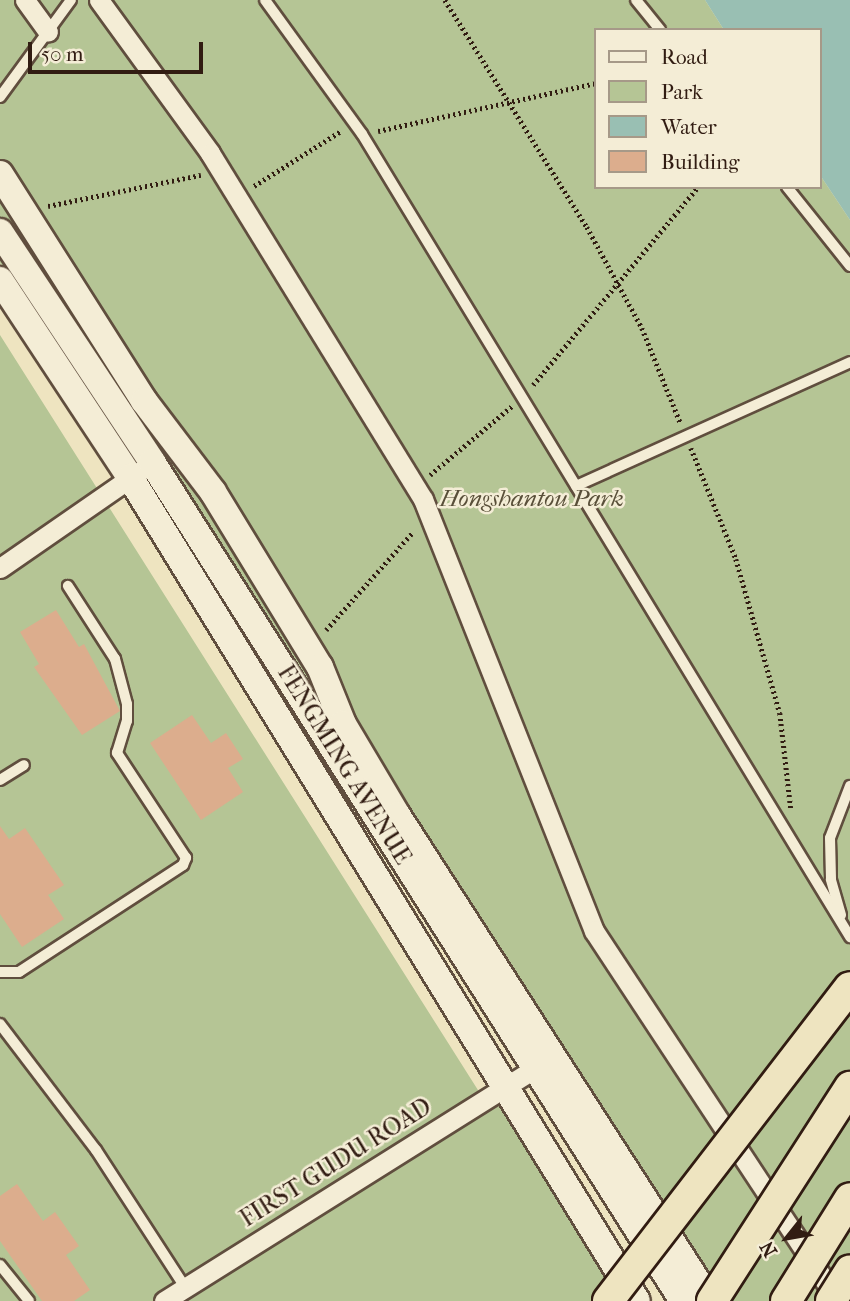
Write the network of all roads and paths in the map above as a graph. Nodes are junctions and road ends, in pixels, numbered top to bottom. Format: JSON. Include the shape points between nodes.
{"nodes":[{"id":1,"x":25,"y":0,"type":"edge"},
{"id":2,"x":71,"y":0,"type":"edge"},
{"id":3,"x":99,"y":0,"type":"edge"},
{"id":4,"x":265,"y":0,"type":"edge"},
{"id":5,"x":445,"y":0,"type":"edge"},
{"id":6,"x":636,"y":0,"type":"edge"},
{"id":7,"x":658,"y":28,"type":"edge"},
{"id":8,"x":48,"y":32,"type":"junction"},
{"id":9,"x":594,"y":83,"type":"edge"},
{"id":10,"x":0,"y":97,"type":"edge"},
{"id":11,"x":505,"y":101,"type":"junction"},
{"id":12,"x":354,"y":123,"type":"junction"},
{"id":13,"x":362,"y":134,"type":"junction"},
{"id":14,"x":221,"y":171,"type":"junction"},
{"id":15,"x":0,"y":174,"type":"edge"},
{"id":16,"x":696,"y":189,"type":"edge"},
{"id":17,"x":789,"y":189,"type":"edge"},
{"id":18,"x":237,"y":197,"type":"junction"},
{"id":19,"x":23,"y":211,"type":"junction"},
{"id":20,"x":0,"y":232,"type":"edge"},
{"id":21,"x":850,"y":265,"type":"edge"},
{"id":22,"x":0,"y":280,"type":"edge"},
{"id":23,"x":616,"y":282,"type":"junction"},
{"id":24,"x":850,"y":362,"type":"edge"},
{"id":25,"x":522,"y":398,"type":"junction"},
{"id":26,"x":686,"y":436,"type":"junction"},
{"id":27,"x":152,"y":462,"type":"junction"},
{"id":28,"x":130,"y":477,"type":"junction"},
{"id":29,"x":576,"y":486,"type":"junction"},
{"id":30,"x":415,"y":487,"type":"junction"},
{"id":31,"x":429,"y":514,"type":"junction"},
{"id":32,"x":0,"y":568,"type":"edge"},
{"id":33,"x":68,"y":586,"type":"dead end"},
{"id":34,"x":309,"y":649,"type":"junction"},
{"id":35,"x":24,"y":765,"type":"dead end"},
{"id":36,"x":0,"y":780,"type":"edge"},
{"id":37,"x":850,"y":786,"type":"edge"},
{"id":38,"x":796,"y":848,"type":"junction"},
{"id":39,"x":848,"y":933,"type":"edge"},
{"id":40,"x":0,"y":972,"type":"edge"},
{"id":41,"x":850,"y":987,"type":"edge"},
{"id":42,"x":0,"y":1024,"type":"edge"},
{"id":43,"x":535,"y":1068,"type":"junction"},
{"id":44,"x":504,"y":1086,"type":"junction"},
{"id":45,"x":850,"y":1087,"type":"edge"},
{"id":46,"x":850,"y":1198,"type":"edge"},
{"id":47,"x":0,"y":1265,"type":"edge"},
{"id":48,"x":850,"y":1271,"type":"edge"},
{"id":49,"x":185,"y":1287,"type":"junction"},
{"id":50,"x":29,"y":1301,"type":"edge"},
{"id":51,"x":164,"y":1301,"type":"edge"},
{"id":52,"x":608,"y":1301,"type":"edge"},
{"id":53,"x":637,"y":1301,"type":"edge"},
{"id":54,"x":683,"y":1301,"type":"edge"},
{"id":55,"x":711,"y":1301,"type":"edge"},
{"id":56,"x":786,"y":1301,"type":"edge"},
{"id":57,"x":831,"y":1301,"type":"edge"},
{"id":58,"x":838,"y":1301,"type":"edge"}],
"edges":[{"from":1,"to":8,"type":"street"},
{"from":2,"to":8,"type":"lane"},
{"from":3,"to":14,"type":"street"},
{"from":4,"to":12,"type":"lane"},
{"from":5,"to":11,"type":"path"},
{"from":6,"to":7,"type":"lane"},
{"from":8,"to":10,"type":"lane"},
{"from":9,"to":11,"type":"path"},
{"from":11,"to":13,"type":"path"},
{"from":11,"to":23,"type":"path"},
{"from":12,"to":13,"type":"lane"},
{"from":12,"to":18,"type":"path"},
{"from":13,"to":25,"type":"lane"},
{"from":14,"to":18,"type":"street"},
{"from":14,"to":19,"type":"path"},
{"from":15,"to":19,"type":"main road"},
{"from":16,"to":23,"type":"path"},
{"from":17,"to":21,"type":"lane"},
{"from":18,"to":30,"type":"street"},
{"from":19,"to":34,"type":"main road","via":[[144,401],[213,492]]},
{"from":20,"to":27,"type":"main road","name":"FENGMING AVENUE"},
{"from":22,"to":28,"type":"main road","name":"FENGMING AVENUE"},
{"from":23,"to":25,"type":"path"},
{"from":23,"to":26,"type":"path","via":[[642,328]]},
{"from":24,"to":26,"type":"lane"},
{"from":25,"to":29,"type":"lane"},
{"from":25,"to":30,"type":"path"},
{"from":26,"to":29,"type":"lane"},
{"from":26,"to":38,"type":"path","via":[[736,559],[780,713]]},
{"from":27,"to":28,"type":"street"},
{"from":27,"to":43,"type":"main road","name":"FENGMING AVENUE"},
{"from":28,"to":32,"type":"street"},
{"from":28,"to":44,"type":"main road","name":"FENGMING AVENUE"},
{"from":29,"to":38,"type":"lane"},
{"from":30,"to":31,"type":"street"},
{"from":31,"to":34,"type":"path"},
{"from":31,"to":58,"type":"street","via":[[594,931]]},
{"from":33,"to":40,"type":"lane","via":[[115,659],[127,704],[117,753],[186,858],[183,866],[19,972]]},
{"from":34,"to":55,"type":"main road","via":[[343,724],[397,815]]},
{"from":35,"to":36,"type":"lane"},
{"from":37,"to":39,"type":"lane","via":[[830,838],[831,879]]},
{"from":38,"to":39,"type":"lane"},
{"from":41,"to":52,"type":"main road","bridge":true},
{"from":42,"to":49,"type":"lane","via":[[96,1150]]},
{"from":43,"to":44,"type":"street","name":"FIRST GUDU ROAD"},
{"from":43,"to":54,"type":"main road","name":"FENGMING AVENUE"},
{"from":44,"to":49,"type":"street","name":"FIRST GUDU ROAD"},
{"from":44,"to":53,"type":"main road","name":"FENGMING AVENUE"},
{"from":45,"to":55,"type":"main road","bridge":true},
{"from":46,"to":56,"type":"main road","bridge":true},
{"from":47,"to":50,"type":"lane"},
{"from":48,"to":57,"type":"main road","bridge":true},
{"from":49,"to":51,"type":"street","name":"FIRST GUDU ROAD"}]}
